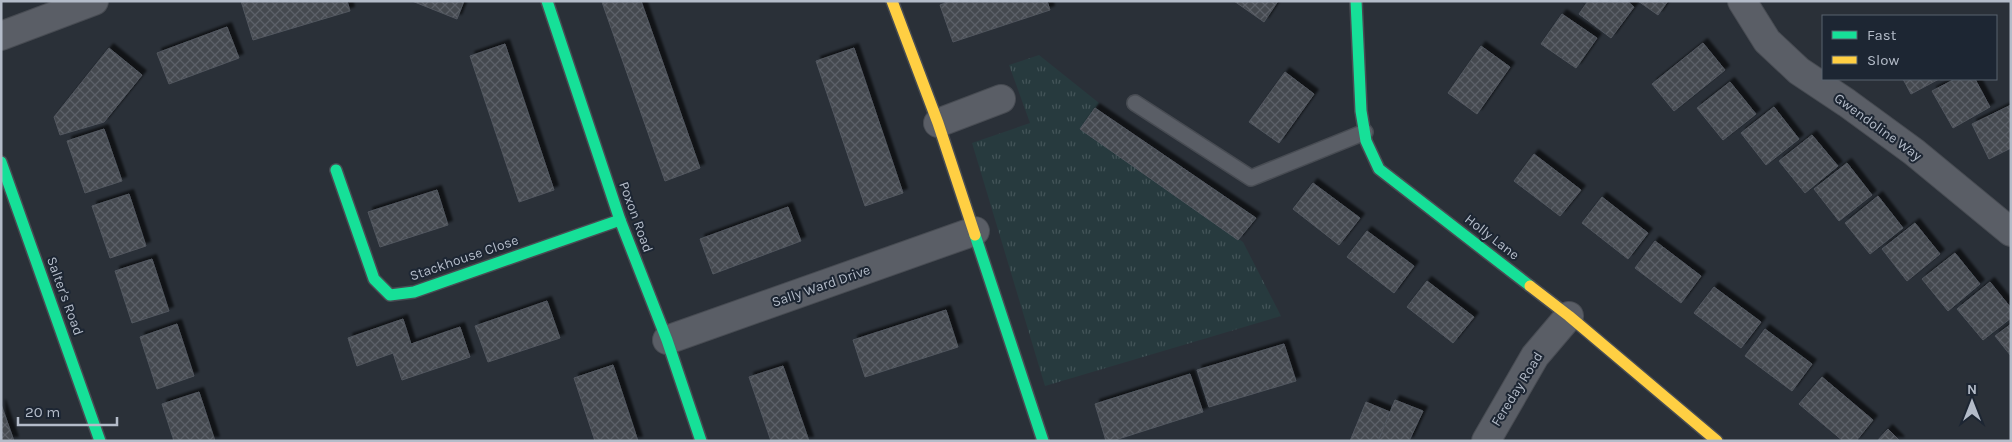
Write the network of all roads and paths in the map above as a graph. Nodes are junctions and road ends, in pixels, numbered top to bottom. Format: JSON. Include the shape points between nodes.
{"nodes":[{"id":1,"x":94,"y":1,"type":"edge"},
{"id":2,"x":547,"y":1,"type":"edge"},
{"id":3,"x":892,"y":1,"type":"edge"},
{"id":4,"x":1356,"y":1,"type":"edge"},
{"id":5,"x":1742,"y":1,"type":"edge"},
{"id":6,"x":1,"y":36,"type":"edge"},
{"id":7,"x":1001,"y":99,"type":"dead end"},
{"id":8,"x":1135,"y":103,"type":"dead end"},
{"id":9,"x":938,"y":123,"type":"junction"},
{"id":10,"x":1365,"y":132,"type":"junction"},
{"id":11,"x":1,"y":162,"type":"edge"},
{"id":12,"x":336,"y":170,"type":"dead end"},
{"id":13,"x":620,"y":220,"type":"junction"},
{"id":14,"x":2008,"y":224,"type":"edge"},
{"id":15,"x":974,"y":232,"type":"junction"},
{"id":16,"x":1569,"y":316,"type":"junction"},
{"id":17,"x":667,"y":340,"type":"junction"},
{"id":18,"x":1036,"y":439,"type":"edge"},
{"id":19,"x":100,"y":441,"type":"edge"},
{"id":20,"x":701,"y":441,"type":"edge"},
{"id":21,"x":1486,"y":441,"type":"edge"},
{"id":22,"x":1717,"y":441,"type":"edge"}],
"edges":[{"from":1,"to":6,"type":"street"},
{"from":2,"to":13,"type":"street","name":"Poxon Road"},
{"from":3,"to":9,"type":"street"},
{"from":4,"to":10,"type":"street","name":"Holly Lane","via":[[1361,111]]},
{"from":5,"to":14,"type":"street","name":"Gwendoline Way","via":[[1767,41],[1798,71],[1847,103]]},
{"from":7,"to":9,"type":"street"},
{"from":8,"to":10,"type":"lane","via":[[1251,178]]},
{"from":9,"to":15,"type":"street"},
{"from":10,"to":16,"type":"street","name":"Holly Lane","via":[[1379,169]]},
{"from":11,"to":19,"type":"street","name":"Salter's Road"},
{"from":12,"to":13,"type":"street","name":"Stackhouse Close","via":[[374,279],[390,295],[414,292]]},
{"from":13,"to":17,"type":"street","name":"Poxon Road"},
{"from":15,"to":17,"type":"street","name":"Sally Ward Drive"},
{"from":15,"to":18,"type":"street"},
{"from":16,"to":21,"type":"street","name":"Fereday Road","via":[[1535,356]]},
{"from":16,"to":22,"type":"street","name":"Holly Lane"},
{"from":17,"to":20,"type":"street","name":"Poxon Road"}]}
